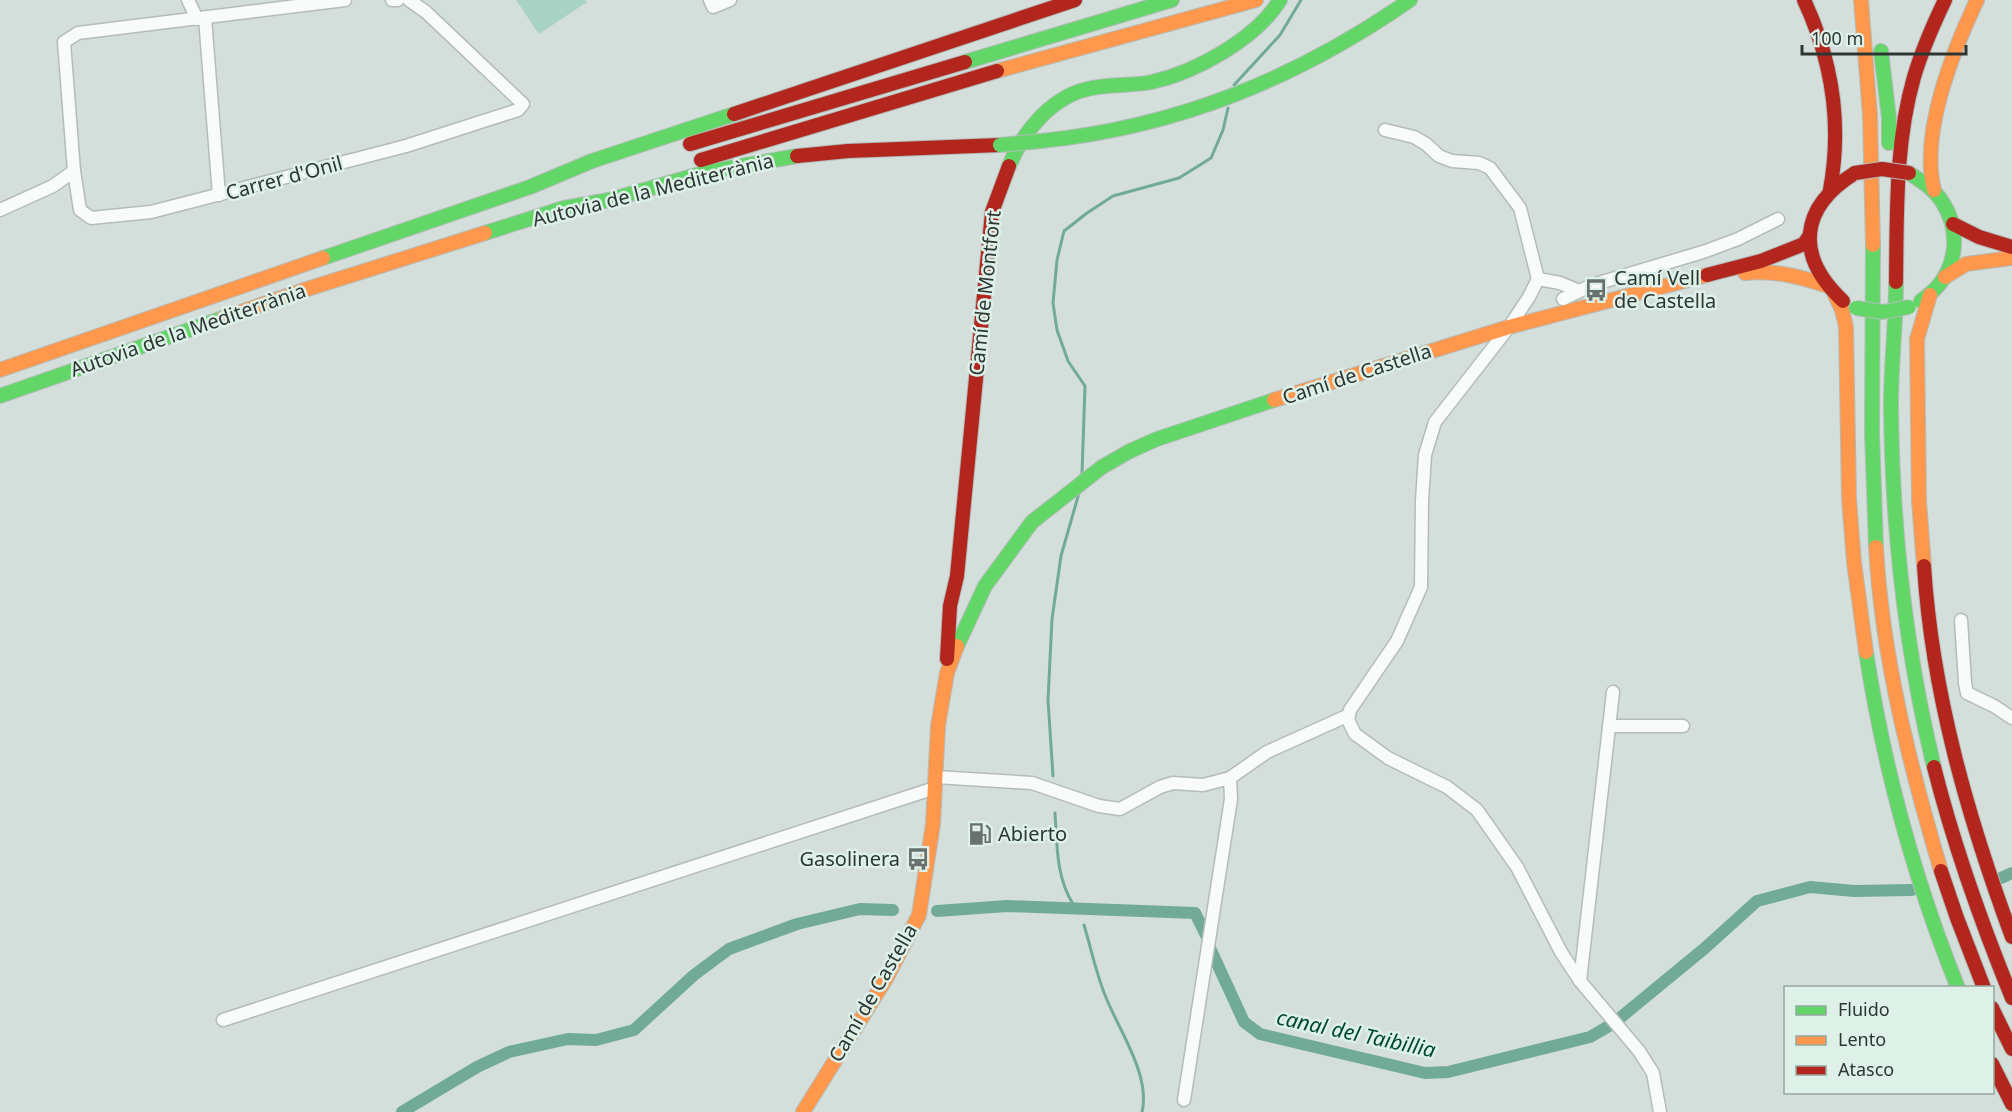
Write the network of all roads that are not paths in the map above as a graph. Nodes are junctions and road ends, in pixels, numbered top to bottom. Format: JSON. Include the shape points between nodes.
{"nodes":[{"id":1,"x":188,"y":0,"type":"edge"},
{"id":2,"x":345,"y":0,"type":"edge"},
{"id":3,"x":392,"y":0,"type":"edge"},
{"id":4,"x":398,"y":0,"type":"edge"},
{"id":5,"x":409,"y":0,"type":"edge"},
{"id":6,"x":730,"y":0,"type":"edge"},
{"id":7,"x":1075,"y":0,"type":"edge"},
{"id":8,"x":1172,"y":0,"type":"edge"},
{"id":9,"x":1256,"y":0,"type":"edge"},
{"id":10,"x":1280,"y":0,"type":"edge"},
{"id":11,"x":1410,"y":0,"type":"edge"},
{"id":12,"x":1804,"y":0,"type":"edge"},
{"id":13,"x":1861,"y":0,"type":"edge"},
{"id":14,"x":1944,"y":0,"type":"edge"},
{"id":15,"x":1977,"y":0,"type":"edge"},
{"id":16,"x":712,"y":3,"type":"edge"},
{"id":17,"x":201,"y":18,"type":"junction"},
{"id":18,"x":1879,"y":33,"type":"dead end"},
{"id":19,"x":1385,"y":130,"type":"dead end"},
{"id":20,"x":74,"y":171,"type":"junction"},
{"id":21,"x":530,"y":187,"type":"junction"},
{"id":22,"x":1830,"y":190,"type":"junction"},
{"id":23,"x":1934,"y":190,"type":"junction"},
{"id":24,"x":219,"y":195,"type":"junction"},
{"id":25,"x":564,"y":208,"type":"junction"},
{"id":26,"x":0,"y":210,"type":"edge"},
{"id":27,"x":1778,"y":219,"type":"dead end"},
{"id":28,"x":1953,"y":224,"type":"junction"},
{"id":29,"x":1810,"y":236,"type":"junction"},
{"id":30,"x":2012,"y":247,"type":"edge"},
{"id":31,"x":2012,"y":258,"type":"edge"},
{"id":32,"x":1945,"y":277,"type":"junction"},
{"id":33,"x":1538,"y":279,"type":"junction"},
{"id":34,"x":1692,"y":280,"type":"junction"},
{"id":35,"x":1830,"y":290,"type":"junction"},
{"id":36,"x":1579,"y":291,"type":"junction"},
{"id":37,"x":1930,"y":295,"type":"junction"},
{"id":38,"x":1563,"y":299,"type":"dead end"},
{"id":39,"x":1509,"y":327,"type":"junction"},
{"id":40,"x":1893,"y":340,"type":"junction"},
{"id":41,"x":0,"y":370,"type":"edge"},
{"id":42,"x":0,"y":396,"type":"edge"},
{"id":43,"x":1043,"y":514,"type":"junction"},
{"id":44,"x":1009,"y":565,"type":"junction"},
{"id":45,"x":957,"y":576,"type":"junction"},
{"id":46,"x":985,"y":586,"type":"junction"},
{"id":47,"x":950,"y":606,"type":"junction"},
{"id":48,"x":971,"y":613,"type":"junction"},
{"id":49,"x":1961,"y":620,"type":"dead end"},
{"id":50,"x":952,"y":679,"type":"junction"},
{"id":51,"x":1613,"y":692,"type":"dead end"},
{"id":52,"x":1349,"y":715,"type":"junction"},
{"id":53,"x":2012,"y":718,"type":"edge"},
{"id":54,"x":1610,"y":726,"type":"junction"},
{"id":55,"x":1683,"y":726,"type":"dead end"},
{"id":56,"x":1230,"y":778,"type":"junction"},
{"id":57,"x":936,"y":783,"type":"junction"},
{"id":58,"x":2012,"y":937,"type":"edge"},
{"id":59,"x":1580,"y":981,"type":"junction"},
{"id":60,"x":1958,"y":986,"type":"edge"},
{"id":61,"x":1984,"y":986,"type":"edge"},
{"id":62,"x":2012,"y":998,"type":"edge"},
{"id":63,"x":1994,"y":1012,"type":"edge"},
{"id":64,"x":223,"y":1020,"type":"dead end"},
{"id":65,"x":2012,"y":1049,"type":"edge"},
{"id":66,"x":1994,"y":1068,"type":"edge"},
{"id":67,"x":1184,"y":1100,"type":"dead end"},
{"id":68,"x":2012,"y":1104,"type":"edge"},
{"id":69,"x":803,"y":1112,"type":"edge"},
{"id":70,"x":1659,"y":1112,"type":"edge"}],
"edges":[{"from":1,"to":17,"type":"street"},
{"from":2,"to":17,"type":"street"},
{"from":3,"to":4,"type":"street"},
{"from":5,"to":24,"type":"street","name":"Carrer d'Onil","via":[[523,104],[518,110],[406,146]]},
{"from":6,"to":16,"type":"street"},
{"from":7,"to":21,"type":"main road","name":"Autovia de la Mediterrània","via":[[592,161]]},
{"from":8,"to":21,"type":"main road","via":[[601,171]]},
{"from":9,"to":25,"type":"main road","via":[[951,84],[606,190]]},
{"from":10,"to":45,"type":"main road","name":"Camí de Montfort","via":[[1246,35],[1206,62],[1169,78],[1077,92],[1046,111],[1010,158],[992,212]]},
{"from":11,"to":25,"type":"main road","name":"Autovia de la Mediterrània","bridge":true,"via":[[1323,56],[1289,73],[1180,114],[1098,134],[1041,141],[801,155],[707,172],[609,200]]},
{"from":12,"to":22,"type":"main road","via":[[1820,40],[1833,106],[1835,150]]},
{"from":13,"to":61,"type":"main road","via":[[1872,145],[1870,411],[1876,555],[1886,635],[1910,758],[1953,908]]},
{"from":14,"to":40,"type":"main road","via":[[1925,40],[1901,129]]},
{"from":15,"to":23,"type":"main road","via":[[1952,55],[1939,102],[1930,177]]},
{"from":17,"to":20,"type":"street","name":"Carrer d'Onil","via":[[78,33],[64,42]]},
{"from":17,"to":24,"type":"street"},
{"from":18,"to":40,"type":"main road","via":[[1889,118]]},
{"from":19,"to":33,"type":"street","via":[[1414,137],[1452,161],[1490,168],[1520,208]]},
{"from":20,"to":24,"type":"street","name":"Carrer d'Onil","via":[[80,210],[91,218],[151,212]]},
{"from":20,"to":26,"type":"street","via":[[53,186]]},
{"from":21,"to":41,"type":"main road","name":"Autovia de la Mediterrània"},
{"from":22,"to":23,"type":"main road","bridge":true,"via":[[1855,174],[1887,168],[1909,173]]},
{"from":22,"to":29,"type":"main road","via":[[1814,216]]},
{"from":23,"to":28,"type":"main road"},
{"from":25,"to":42,"type":"main road","name":"Autovia de la Mediterrània","via":[[304,290]]},
{"from":27,"to":36,"type":"street","via":[[1712,249]]},
{"from":28,"to":30,"type":"main road"},
{"from":28,"to":32,"type":"main road","via":[[1953,256]]},
{"from":29,"to":34,"type":"main road","name":"Camí de Castella","via":[[1790,251]]},
{"from":29,"to":35,"type":"main road","via":[[1813,262]]},
{"from":31,"to":32,"type":"main road","via":[[1966,264]]},
{"from":32,"to":37,"type":"main road"},
{"from":33,"to":36,"type":"street"},
{"from":33,"to":39,"type":"street"},
{"from":34,"to":35,"type":"main road","name":"Camí de Castella","via":[[1763,271],[1789,273]]},
{"from":34,"to":39,"type":"main road","name":"Camí de Castella"},
{"from":35,"to":37,"type":"main road","bridge":true,"via":[[1856,308],[1877,312],[1910,307]]},
{"from":35,"to":60,"type":"main road","via":[[1842,310],[1846,327],[1849,496],[1868,670],[1891,783],[1917,880]]},
{"from":36,"to":38,"type":"street"},
{"from":37,"to":58,"type":"main road","via":[[1917,339],[1919,501],[1925,587],[1939,679],[1964,795]]},
{"from":39,"to":43,"type":"main road","name":"Camí de Castella","via":[[1157,439],[1102,467]]},
{"from":39,"to":52,"type":"street","via":[[1435,422],[1425,455],[1421,586],[1397,641]]},
{"from":40,"to":62,"type":"main road","via":[[1891,410],[1896,543],[1918,699],[1963,871]]},
{"from":43,"to":44,"type":"main road","name":"Camí de Castella"},
{"from":43,"to":46,"type":"main road","name":"Camí de Castella","via":[[1020,536]]},
{"from":44,"to":48,"type":"main road","via":[[978,609]]},
{"from":44,"to":50,"type":"main road","name":"Camí de Castella"},
{"from":45,"to":46,"type":"main road","via":[[964,583]]},
{"from":45,"to":47,"type":"main road","name":"Camí de Montfort"},
{"from":45,"to":48,"type":"main road"},
{"from":46,"to":48,"type":"main road","name":"Camí de Castella"},
{"from":47,"to":48,"type":"main road"},
{"from":47,"to":50,"type":"main road","name":"Camí de Montfort"},
{"from":48,"to":50,"type":"main road","name":"Camí de Castella","via":[[961,634]]},
{"from":49,"to":53,"type":"street","via":[[1967,693]]},
{"from":50,"to":57,"type":"main road","name":"Camí de Castella","via":[[946,742],[938,760]]},
{"from":51,"to":54,"type":"street"},
{"from":52,"to":56,"type":"street","via":[[1267,752]]},
{"from":52,"to":59,"type":"street","via":[[1355,734],[1388,758],[1447,787],[1477,810],[1517,867]]},
{"from":54,"to":55,"type":"street"},
{"from":54,"to":59,"type":"street"},
{"from":56,"to":57,"type":"street","via":[[1203,785],[1173,783],[1120,809],[1099,806],[1032,783]]},
{"from":56,"to":67,"type":"street","via":[[1230,811]]},
{"from":57,"to":64,"type":"street"},
{"from":57,"to":69,"type":"main road","name":"Camí de Castella","via":[[919,915],[887,977]]},
{"from":59,"to":70,"type":"street","via":[[1644,1058],[1653,1073]]},
{"from":63,"to":65,"type":"main road"},
{"from":66,"to":68,"type":"main road"}]}
